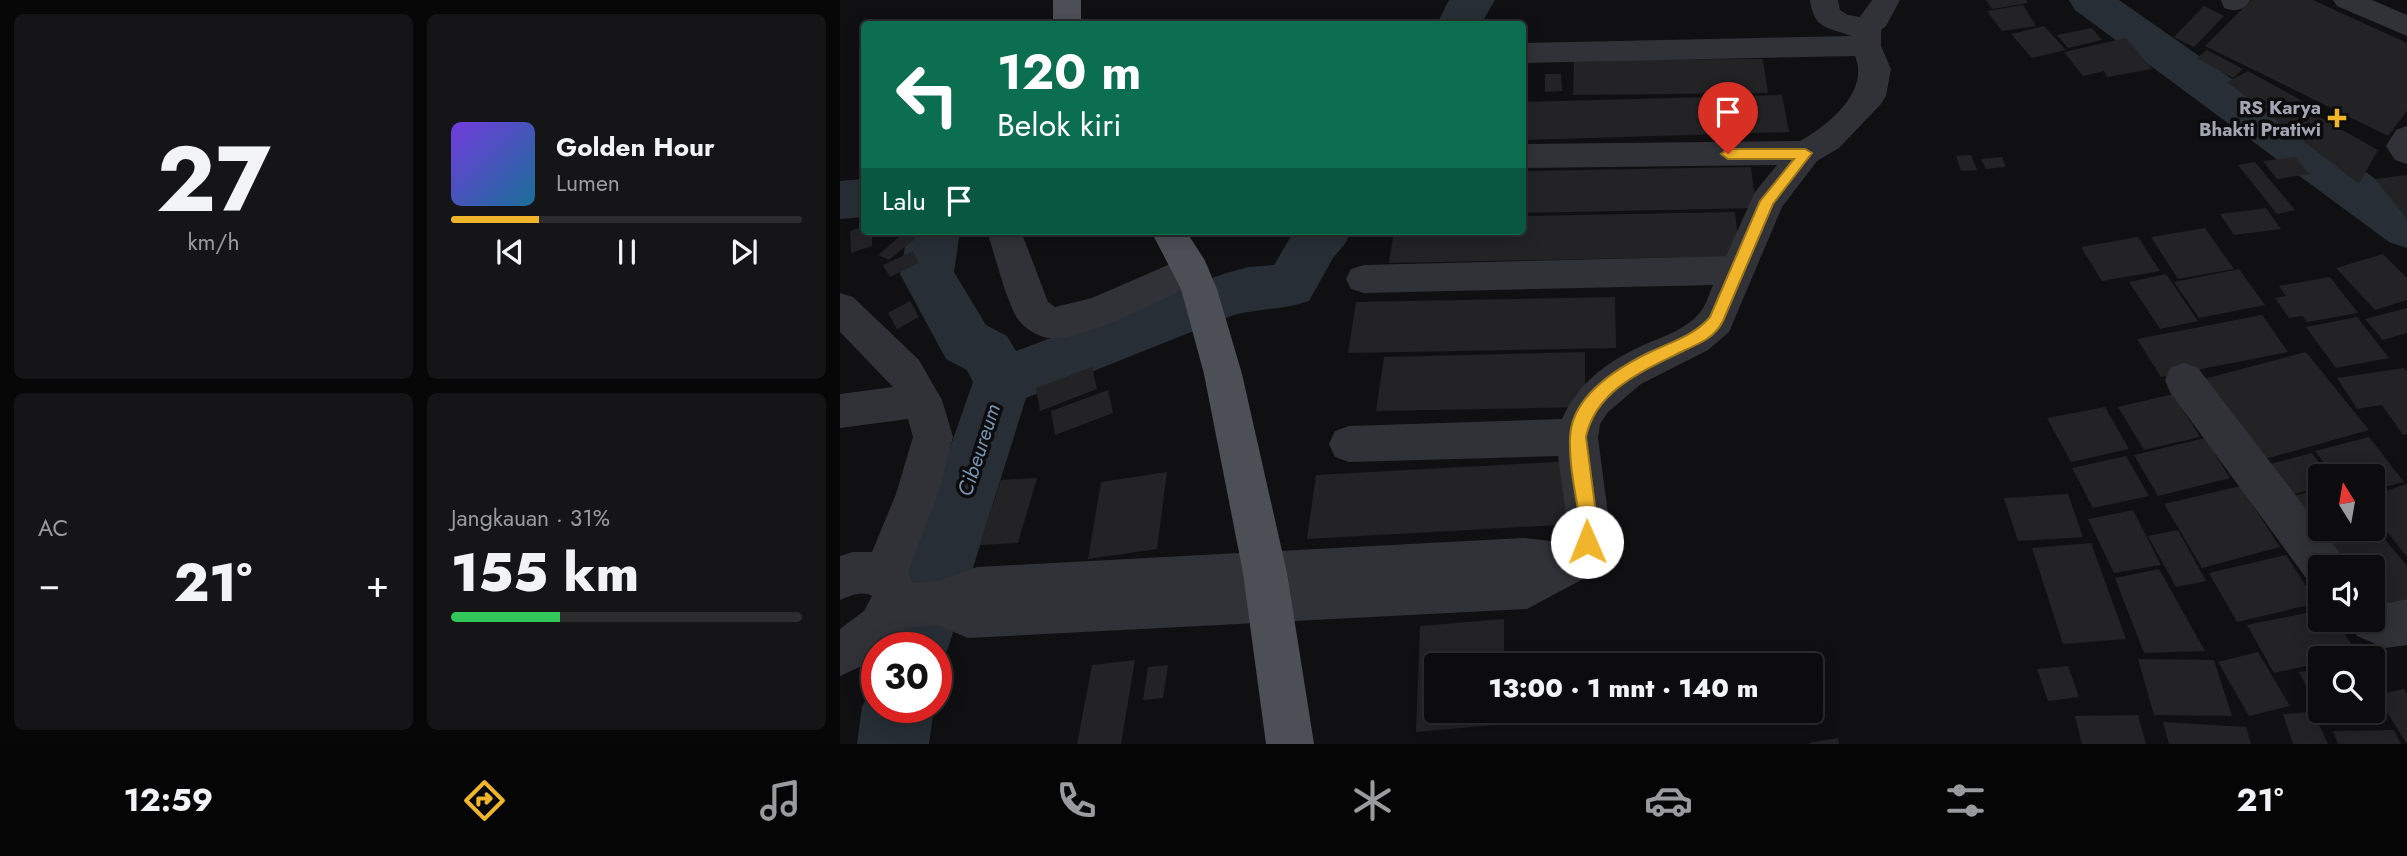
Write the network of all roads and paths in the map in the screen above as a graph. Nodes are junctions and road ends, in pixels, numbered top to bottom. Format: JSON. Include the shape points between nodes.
{"nodes":[{"id":1,"x":1067,"y":0,"type":"edge"},
{"id":2,"x":1824,"y":0,"type":"edge"},
{"id":3,"x":2347,"y":0,"type":"edge"},
{"id":4,"x":1876,"y":16,"type":"edge"},
{"id":5,"x":1067,"y":21,"type":"edge"},
{"id":6,"x":2407,"y":26,"type":"edge"},
{"id":7,"x":1526,"y":53,"type":"edge"},
{"id":8,"x":2407,"y":138,"type":"edge"},
{"id":9,"x":2407,"y":152,"type":"edge"},
{"id":10,"x":1805,"y":153,"type":"junction"},
{"id":11,"x":1526,"y":156,"type":"edge"},
{"id":12,"x":1005,"y":235,"type":"edge"},
{"id":13,"x":1170,"y":235,"type":"edge"},
{"id":14,"x":1737,"y":270,"type":"junction"},
{"id":15,"x":1195,"y":279,"type":"junction"},
{"id":16,"x":1364,"y":279,"type":"dead end"},
{"id":17,"x":840,"y":308,"type":"edge"},
{"id":18,"x":2184,"y":380,"type":"dead end"},
{"id":19,"x":922,"y":400,"type":"junction"},
{"id":20,"x":840,"y":411,"type":"edge"},
{"id":21,"x":1578,"y":437,"type":"junction"},
{"id":22,"x":1349,"y":444,"type":"dead end"},
{"id":23,"x":2315,"y":555,"type":"edge"},
{"id":24,"x":895,"y":587,"type":"edge"},
{"id":25,"x":1267,"y":587,"type":"junction"},
{"id":26,"x":2407,"y":622,"type":"edge"},
{"id":27,"x":2385,"y":625,"type":"edge"},
{"id":28,"x":840,"y":653,"type":"edge"},
{"id":29,"x":1290,"y":744,"type":"edge"}],
"edges":[{"from":1,"to":5,"type":"main road"},
{"from":2,"to":4,"type":"street","via":[[1826,14],[1840,24]]},
{"from":3,"to":6,"type":"street"},
{"from":4,"to":7,"type":"street"},
{"from":4,"to":10,"type":"street","via":[[1876,69],[1870,96],[1828,140]]},
{"from":8,"to":9,"type":"street","via":[[2402,146]]},
{"from":10,"to":11,"type":"street"},
{"from":10,"to":14,"type":"street","via":[[1768,201]]},
{"from":12,"to":15,"type":"street","via":[[1033,311],[1049,323],[1071,321]]},
{"from":13,"to":15,"type":"main road"},
{"from":14,"to":16,"type":"street"},
{"from":14,"to":21,"type":"street","via":[[1716,321],[1706,333],[1608,385],[1581,422]]},
{"from":15,"to":25,"type":"main road","via":[[1223,374]]},
{"from":17,"to":19,"type":"street","via":[[905,372]]},
{"from":18,"to":23,"type":"street"},
{"from":19,"to":20,"type":"street"},
{"from":19,"to":24,"type":"street","via":[[933,437]]},
{"from":21,"to":22,"type":"street"},
{"from":21,"to":25,"type":"street","via":[[1587,542],[1568,564],[1527,587]]},
{"from":24,"to":25,"type":"street","via":[[968,616]]},
{"from":24,"to":28,"type":"street","via":[[876,632]]},
{"from":25,"to":29,"type":"main road"},
{"from":26,"to":27,"type":"street"}]}
